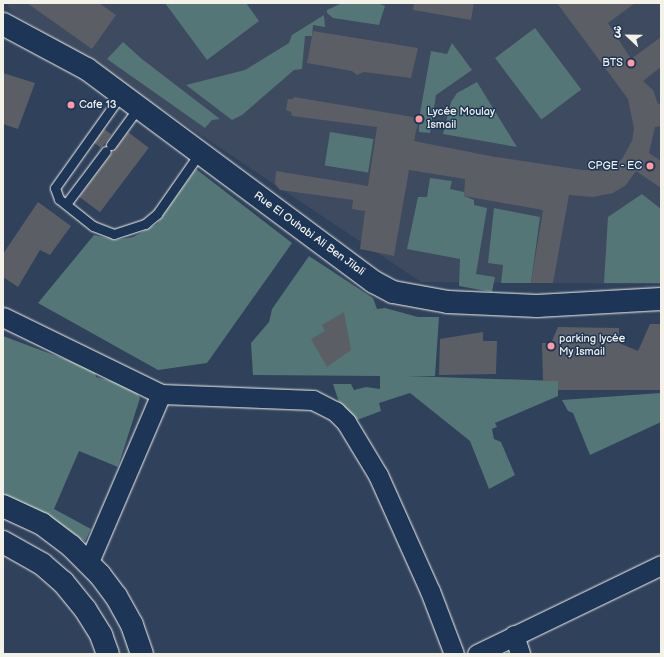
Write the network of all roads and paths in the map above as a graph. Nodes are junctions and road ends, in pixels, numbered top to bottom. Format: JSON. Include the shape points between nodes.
{"nodes":[{"id":1,"x":3,"y":24,"type":"edge"},
{"id":2,"x":129,"y":102,"type":"junction"},
{"id":3,"x":199,"y":154,"type":"junction"},
{"id":4,"x":66,"y":204,"type":"junction"},
{"id":5,"x":661,"y":299,"type":"edge"},
{"id":6,"x":3,"y":317,"type":"edge"},
{"id":7,"x":161,"y":394,"type":"junction"},
{"id":8,"x":3,"y":506,"type":"edge"},
{"id":9,"x":3,"y":542,"type":"edge"},
{"id":10,"x":88,"y":564,"type":"junction"},
{"id":11,"x":661,"y":565,"type":"edge"},
{"id":12,"x":514,"y":636,"type":"junction"},
{"id":13,"x":108,"y":654,"type":"edge"},
{"id":14,"x":142,"y":654,"type":"edge"},
{"id":15,"x":454,"y":654,"type":"edge"},
{"id":16,"x":477,"y":654,"type":"edge"},
{"id":17,"x":520,"y":654,"type":"edge"}],
"edges":[{"from":1,"to":2,"type":"street","name":"Rue El Ouhabi Ali Ben Jilali","via":[[87,70]]},
{"from":2,"to":3,"type":"street","name":"Rue El Ouhabi Ali Ben Jilali"},
{"from":2,"to":4,"type":"lane","via":[[108,148]]},
{"from":2,"to":4,"type":"lane","via":[[56,184],[56,195]]},
{"from":3,"to":4,"type":"lane","via":[[156,214],[146,224],[128,232],[114,234],[102,231]]},
{"from":3,"to":5,"type":"street","name":"Rue El Ouhabi Ali Ben Jilali","via":[[374,282],[393,292],[448,302],[537,306]]},
{"from":6,"to":7,"type":"street"},
{"from":7,"to":10,"type":"street"},
{"from":7,"to":15,"type":"street","via":[[313,400],[335,411],[346,422],[378,475],[430,591]]},
{"from":8,"to":10,"type":"street","via":[[42,524],[71,546]]},
{"from":9,"to":13,"type":"street","via":[[42,564],[63,582],[85,609],[101,635]]},
{"from":10,"to":14,"type":"street","via":[[116,596],[132,625]]},
{"from":11,"to":12,"type":"street"},
{"from":12,"to":16,"type":"street"},
{"from":12,"to":17,"type":"street"}]}
